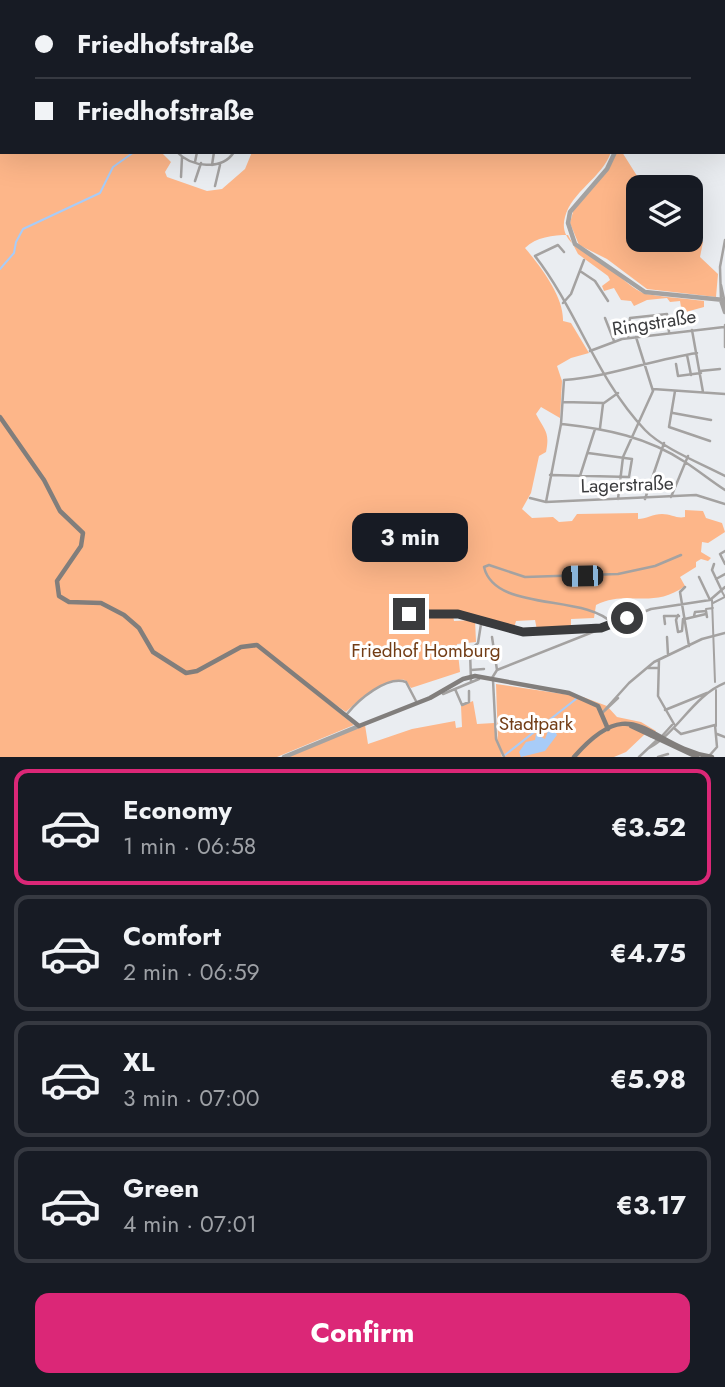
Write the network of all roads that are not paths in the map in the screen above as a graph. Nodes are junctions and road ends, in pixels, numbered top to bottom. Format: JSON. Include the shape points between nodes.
{"nodes":[{"id":1,"x":179,"y":154,"type":"edge"},
{"id":2,"x":197,"y":154,"type":"edge"},
{"id":3,"x":214,"y":154,"type":"edge"},
{"id":4,"x":232,"y":154,"type":"edge"},
{"id":5,"x":614,"y":154,"type":"edge"},
{"id":6,"x":182,"y":157,"type":"junction"},
{"id":7,"x":195,"y":162,"type":"junction"},
{"id":8,"x":201,"y":163,"type":"junction"},
{"id":9,"x":212,"y":165,"type":"junction"},
{"id":10,"x":220,"y":165,"type":"junction"},
{"id":11,"x":181,"y":177,"type":"dead end"},
{"id":12,"x":195,"y":181,"type":"dead end"},
{"id":13,"x":215,"y":186,"type":"dead end"},
{"id":14,"x":725,"y":240,"type":"edge"},
{"id":15,"x":564,"y":252,"type":"dead end"},
{"id":16,"x":584,"y":260,"type":"dead end"},
{"id":17,"x":580,"y":270,"type":"junction"},
{"id":18,"x":723,"y":275,"type":"edge"},
{"id":19,"x":608,"y":301,"type":"dead end"},
{"id":20,"x":723,"y":302,"type":"edge"},
{"id":21,"x":563,"y":303,"type":"junction"},
{"id":22,"x":725,"y":312,"type":"edge"},
{"id":23,"x":605,"y":318,"type":"dead end"},
{"id":24,"x":725,"y":326,"type":"edge"},
{"id":25,"x":692,"y":330,"type":"junction"},
{"id":26,"x":670,"y":333,"type":"junction"},
{"id":27,"x":636,"y":337,"type":"junction"},
{"id":28,"x":628,"y":338,"type":"junction"},
{"id":29,"x":614,"y":341,"type":"junction"},
{"id":30,"x":725,"y":347,"type":"edge"},
{"id":31,"x":590,"y":351,"type":"junction"},
{"id":32,"x":697,"y":354,"type":"junction"},
{"id":33,"x":687,"y":355,"type":"junction"},
{"id":34,"x":645,"y":363,"type":"junction"},
{"id":35,"x":676,"y":364,"type":"dead end"},
{"id":36,"x":720,"y":369,"type":"dead end"},
{"id":37,"x":700,"y":372,"type":"junction"},
{"id":38,"x":606,"y":375,"type":"junction"},
{"id":39,"x":691,"y":375,"type":"junction"},
{"id":40,"x":653,"y":389,"type":"junction"},
{"id":41,"x":675,"y":391,"type":"junction"},
{"id":42,"x":703,"y":392,"type":"junction"},
{"id":43,"x":619,"y":393,"type":"junction"},
{"id":44,"x":725,"y":394,"type":"edge"},
{"id":45,"x":563,"y":401,"type":"junction"},
{"id":46,"x":604,"y":403,"type":"junction"},
{"id":47,"x":671,"y":413,"type":"junction"},
{"id":48,"x":0,"y":417,"type":"edge"},
{"id":49,"x":711,"y":420,"type":"dead end"},
{"id":50,"x":639,"y":422,"type":"junction"},
{"id":51,"x":561,"y":424,"type":"junction"},
{"id":52,"x":595,"y":428,"type":"junction"},
{"id":53,"x":600,"y":428,"type":"junction"},
{"id":54,"x":631,"y":436,"type":"junction"},
{"id":55,"x":710,"y":442,"type":"dead end"},
{"id":56,"x":664,"y":443,"type":"junction"},
{"id":57,"x":662,"y":450,"type":"junction"},
{"id":58,"x":588,"y":453,"type":"junction"},
{"id":59,"x":688,"y":456,"type":"junction"},
{"id":60,"x":623,"y":457,"type":"junction"},
{"id":61,"x":685,"y":462,"type":"junction"},
{"id":62,"x":550,"y":475,"type":"junction"},
{"id":63,"x":580,"y":476,"type":"junction"},
{"id":64,"x":725,"y":476,"type":"edge"},
{"id":65,"x":619,"y":477,"type":"junction"},
{"id":66,"x":719,"y":486,"type":"junction"},
{"id":67,"x":725,"y":490,"type":"edge"},
{"id":68,"x":671,"y":497,"type":"junction"},
{"id":69,"x":530,"y":498,"type":"dead end"},
{"id":70,"x":618,"y":499,"type":"junction"},
{"id":71,"x":645,"y":499,"type":"junction"},
{"id":72,"x":546,"y":502,"type":"junction"},
{"id":73,"x":725,"y":504,"type":"edge"},
{"id":74,"x":725,"y":551,"type":"edge"},
{"id":75,"x":681,"y":555,"type":"dead end"},
{"id":76,"x":714,"y":564,"type":"dead end"},
{"id":77,"x":725,"y":564,"type":"edge"},
{"id":78,"x":725,"y":574,"type":"edge"},
{"id":79,"x":699,"y":577,"type":"dead end"},
{"id":80,"x":716,"y":579,"type":"junction"},
{"id":81,"x":685,"y":587,"type":"dead end"},
{"id":82,"x":723,"y":588,"type":"edge"},
{"id":83,"x":711,"y":601,"type":"junction"},
{"id":84,"x":681,"y":605,"type":"junction"},
{"id":85,"x":713,"y":608,"type":"junction"},
{"id":86,"x":706,"y":613,"type":"joint"},
{"id":87,"x":678,"y":615,"type":"junction"},
{"id":88,"x":397,"y":617,"type":"dead end"},
{"id":89,"x":684,"y":619,"type":"junction"},
{"id":90,"x":665,"y":620,"type":"dead end"},
{"id":91,"x":483,"y":623,"type":"junction"},
{"id":92,"x":613,"y":624,"type":"junction"},
{"id":93,"x":601,"y":628,"type":"junction"},
{"id":94,"x":725,"y":633,"type":"edge"},
{"id":95,"x":492,"y":637,"type":"dead end"},
{"id":96,"x":667,"y":637,"type":"dead end"},
{"id":97,"x":714,"y":637,"type":"junction"},
{"id":98,"x":689,"y":646,"type":"junction"},
{"id":99,"x":668,"y":655,"type":"junction"},
{"id":100,"x":659,"y":660,"type":"junction"},
{"id":101,"x":658,"y":668,"type":"junction"},
{"id":102,"x":484,"y":669,"type":"dead end"},
{"id":103,"x":471,"y":670,"type":"junction"},
{"id":104,"x":497,"y":670,"type":"junction"},
{"id":105,"x":471,"y":679,"type":"junction"},
{"id":106,"x":479,"y":679,"type":"dead end"},
{"id":107,"x":493,"y":680,"type":"junction"},
{"id":108,"x":715,"y":682,"type":"joint"},
{"id":109,"x":725,"y":683,"type":"edge"},
{"id":110,"x":716,"y":687,"type":"junction"},
{"id":111,"x":455,"y":688,"type":"junction"},
{"id":112,"x":448,"y":690,"type":"junction"},
{"id":113,"x":470,"y":691,"type":"dead end"},
{"id":114,"x":708,"y":693,"type":"junction"},
{"id":115,"x":443,"y":694,"type":"dead end"},
{"id":116,"x":416,"y":703,"type":"junction"},
{"id":117,"x":665,"y":710,"type":"junction"},
{"id":118,"x":347,"y":714,"type":"junction"},
{"id":119,"x":605,"y":720,"type":"junction"},
{"id":120,"x":359,"y":726,"type":"junction"},
{"id":121,"x":673,"y":726,"type":"junction"},
{"id":122,"x":716,"y":727,"type":"junction"},
{"id":123,"x":717,"y":734,"type":"junction"},
{"id":124,"x":725,"y":736,"type":"edge"},
{"id":125,"x":660,"y":737,"type":"junction"},
{"id":126,"x":649,"y":748,"type":"junction"},
{"id":127,"x":668,"y":754,"type":"dead end"},
{"id":128,"x":575,"y":756,"type":"edge"},
{"id":129,"x":284,"y":757,"type":"edge"},
{"id":130,"x":504,"y":757,"type":"edge"},
{"id":131,"x":640,"y":757,"type":"edge"},
{"id":132,"x":658,"y":757,"type":"edge"},
{"id":133,"x":695,"y":757,"type":"edge"},
{"id":134,"x":710,"y":757,"type":"edge"}],
"edges":[{"from":1,"to":6,"type":"street"},
{"from":2,"to":7,"type":"street"},
{"from":3,"to":9,"type":"street"},
{"from":4,"to":10,"type":"street"},
{"from":5,"to":20,"type":"street","via":[[569,215],[575,244],[645,292]]},
{"from":6,"to":7,"type":"street"},
{"from":6,"to":11,"type":"street"},
{"from":7,"to":8,"type":"street"},
{"from":8,"to":9,"type":"street"},
{"from":8,"to":12,"type":"street"},
{"from":9,"to":10,"type":"street"},
{"from":10,"to":13,"type":"street"},
{"from":14,"to":18,"type":"street"},
{"from":15,"to":21,"type":"street","via":[[558,244],[535,257]]},
{"from":16,"to":17,"type":"street"},
{"from":17,"to":19,"type":"street","via":[[595,281]]},
{"from":17,"to":21,"type":"street"},
{"from":18,"to":20,"type":"street"},
{"from":20,"to":22,"type":"street","name":"Ringstraße"},
{"from":21,"to":31,"type":"street"},
{"from":23,"to":29,"type":"street"},
{"from":24,"to":25,"type":"street","name":"Ringstraße"},
{"from":24,"to":30,"type":"street"},
{"from":25,"to":26,"type":"street","name":"Ringstraße"},
{"from":25,"to":32,"type":"street"},
{"from":26,"to":27,"type":"street","name":"Ringstraße"},
{"from":26,"to":28,"type":"street","via":[[667,314],[628,319]]},
{"from":27,"to":28,"type":"street","name":"Ringstraße"},
{"from":27,"to":34,"type":"street"},
{"from":28,"to":29,"type":"street","name":"Ringstraße"},
{"from":29,"to":31,"type":"street","name":"Ringstraße"},
{"from":31,"to":38,"type":"street"},
{"from":32,"to":33,"type":"street"},
{"from":32,"to":37,"type":"street"},
{"from":33,"to":34,"type":"street"},
{"from":33,"to":39,"type":"street"},
{"from":34,"to":38,"type":"street"},
{"from":34,"to":40,"type":"street"},
{"from":35,"to":39,"type":"street","via":[[678,376]]},
{"from":36,"to":37,"type":"street"},
{"from":37,"to":39,"type":"street"},
{"from":37,"to":42,"type":"street"},
{"from":38,"to":43,"type":"street"},
{"from":38,"to":45,"type":"street","via":[[564,380]]},
{"from":40,"to":41,"type":"street"},
{"from":40,"to":50,"type":"street"},
{"from":41,"to":42,"type":"street"},
{"from":41,"to":47,"type":"street"},
{"from":42,"to":44,"type":"street"},
{"from":43,"to":46,"type":"street"},
{"from":43,"to":50,"type":"street"},
{"from":45,"to":46,"type":"street"},
{"from":45,"to":51,"type":"street"},
{"from":46,"to":53,"type":"street"},
{"from":47,"to":49,"type":"street"},
{"from":47,"to":55,"type":"street","via":[[670,428]]},
{"from":48,"to":118,"type":"main road","via":[[40,473],[60,511],[83,533],[81,546],[57,581],[62,598],[101,603],[124,615],[139,628],[153,652],[183,672],[194,673],[237,649],[257,645]]},
{"from":50,"to":54,"type":"street"},
{"from":50,"to":56,"type":"street"},
{"from":51,"to":52,"type":"street"},
{"from":51,"to":62,"type":"street"},
{"from":52,"to":53,"type":"street"},
{"from":52,"to":58,"type":"street"},
{"from":53,"to":54,"type":"street"},
{"from":54,"to":57,"type":"street"},
{"from":54,"to":60,"type":"street"},
{"from":56,"to":57,"type":"street"},
{"from":56,"to":59,"type":"street"},
{"from":57,"to":61,"type":"street"},
{"from":57,"to":71,"type":"street"},
{"from":58,"to":60,"type":"street"},
{"from":58,"to":63,"type":"street"},
{"from":59,"to":61,"type":"street"},
{"from":59,"to":64,"type":"street"},
{"from":60,"to":65,"type":"street"},
{"from":60,"to":65,"type":"street","via":[[633,461],[629,477]]},
{"from":61,"to":66,"type":"street"},
{"from":61,"to":68,"type":"street"},
{"from":62,"to":63,"type":"street"},
{"from":62,"to":72,"type":"street"},
{"from":63,"to":65,"type":"street"},
{"from":64,"to":66,"type":"street"},
{"from":65,"to":70,"type":"street"},
{"from":66,"to":67,"type":"street"},
{"from":68,"to":71,"type":"street","name":"Lagerstraße"},
{"from":68,"to":73,"type":"street","name":"Lagerstraße","via":[[698,495]]},
{"from":69,"to":72,"type":"street","name":"Lagerstraße"},
{"from":70,"to":71,"type":"street","name":"Lagerstraße"},
{"from":70,"to":72,"type":"street","name":"Lagerstraße"},
{"from":74,"to":77,"type":"street","via":[[720,554]]},
{"from":75,"to":92,"type":"street","via":[[630,573],[627,569],[625,573],[524,577],[484,567],[507,593],[595,611]]},
{"from":76,"to":80,"type":"street"},
{"from":78,"to":80,"type":"street"},
{"from":79,"to":83,"type":"street"},
{"from":80,"to":82,"type":"street"},
{"from":81,"to":84,"type":"street","via":[[680,592]]},
{"from":82,"to":83,"type":"street"},
{"from":82,"to":83,"type":"street","via":[[725,597]]},
{"from":83,"to":84,"type":"street"},
{"from":83,"to":85,"type":"street"},
{"from":84,"to":89,"type":"street"},
{"from":84,"to":92,"type":"street","via":[[651,609]]},
{"from":85,"to":86,"type":"street"},
{"from":85,"to":97,"type":"street"},
{"from":86,"to":89,"type":"street","via":[[695,612],[694,617]]},
{"from":87,"to":89,"type":"street"},
{"from":87,"to":89,"type":"street","via":[[676,631],[682,631]]},
{"from":87,"to":90,"type":"street"},
{"from":88,"to":91,"type":"street","via":[[456,614]]},
{"from":89,"to":98,"type":"street"},
{"from":91,"to":93,"type":"street","via":[[523,632]]},
{"from":91,"to":103,"type":"street","via":[[478,643],[470,650]]},
{"from":92,"to":93,"type":"street"},
{"from":93,"to":104,"type":"street"},
{"from":94,"to":97,"type":"street"},
{"from":95,"to":104,"type":"street"},
{"from":96,"to":99,"type":"street"},
{"from":97,"to":98,"type":"street"},
{"from":97,"to":108,"type":"street"},
{"from":98,"to":99,"type":"street"},
{"from":99,"to":100,"type":"street"},
{"from":100,"to":101,"type":"street"},
{"from":100,"to":119,"type":"street","via":[[629,683]]},
{"from":101,"to":117,"type":"street","via":[[658,693]]},
{"from":101,"to":119,"type":"street","via":[[652,666],[634,680]]},
{"from":102,"to":103,"type":"street"},
{"from":103,"to":105,"type":"street"},
{"from":104,"to":107,"type":"street"},
{"from":105,"to":106,"type":"street"},
{"from":105,"to":107,"type":"main road"},
{"from":105,"to":111,"type":"street"},
{"from":105,"to":112,"type":"main road"},
{"from":107,"to":119,"type":"main road","via":[[552,688],[579,697],[594,704]]},
{"from":107,"to":130,"type":"street","via":[[496,739]]},
{"from":108,"to":110,"type":"street"},
{"from":109,"to":110,"type":"street"},
{"from":110,"to":114,"type":"street"},
{"from":110,"to":122,"type":"street"},
{"from":111,"to":112,"type":"street"},
{"from":111,"to":113,"type":"street","via":[[462,705],[470,702]]},
{"from":112,"to":115,"type":"street"},
{"from":112,"to":116,"type":"main road"},
{"from":114,"to":117,"type":"street"},
{"from":114,"to":121,"type":"street"},
{"from":116,"to":118,"type":"street","via":[[406,682],[398,681],[366,696]]},
{"from":116,"to":120,"type":"main road"},
{"from":117,"to":121,"type":"street"},
{"from":118,"to":120,"type":"main road"},
{"from":119,"to":125,"type":"main road"},
{"from":119,"to":128,"type":"main road"},
{"from":120,"to":129,"type":"street"},
{"from":121,"to":122,"type":"street","via":[[681,734]]},
{"from":121,"to":125,"type":"street"},
{"from":121,"to":125,"type":"street"},
{"from":122,"to":123,"type":"street"},
{"from":123,"to":124,"type":"street"},
{"from":123,"to":134,"type":"street"},
{"from":125,"to":126,"type":"street"},
{"from":125,"to":126,"type":"street"},
{"from":125,"to":133,"type":"main road"},
{"from":125,"to":134,"type":"main road"},
{"from":126,"to":131,"type":"street"},
{"from":127,"to":132,"type":"street"}]}
